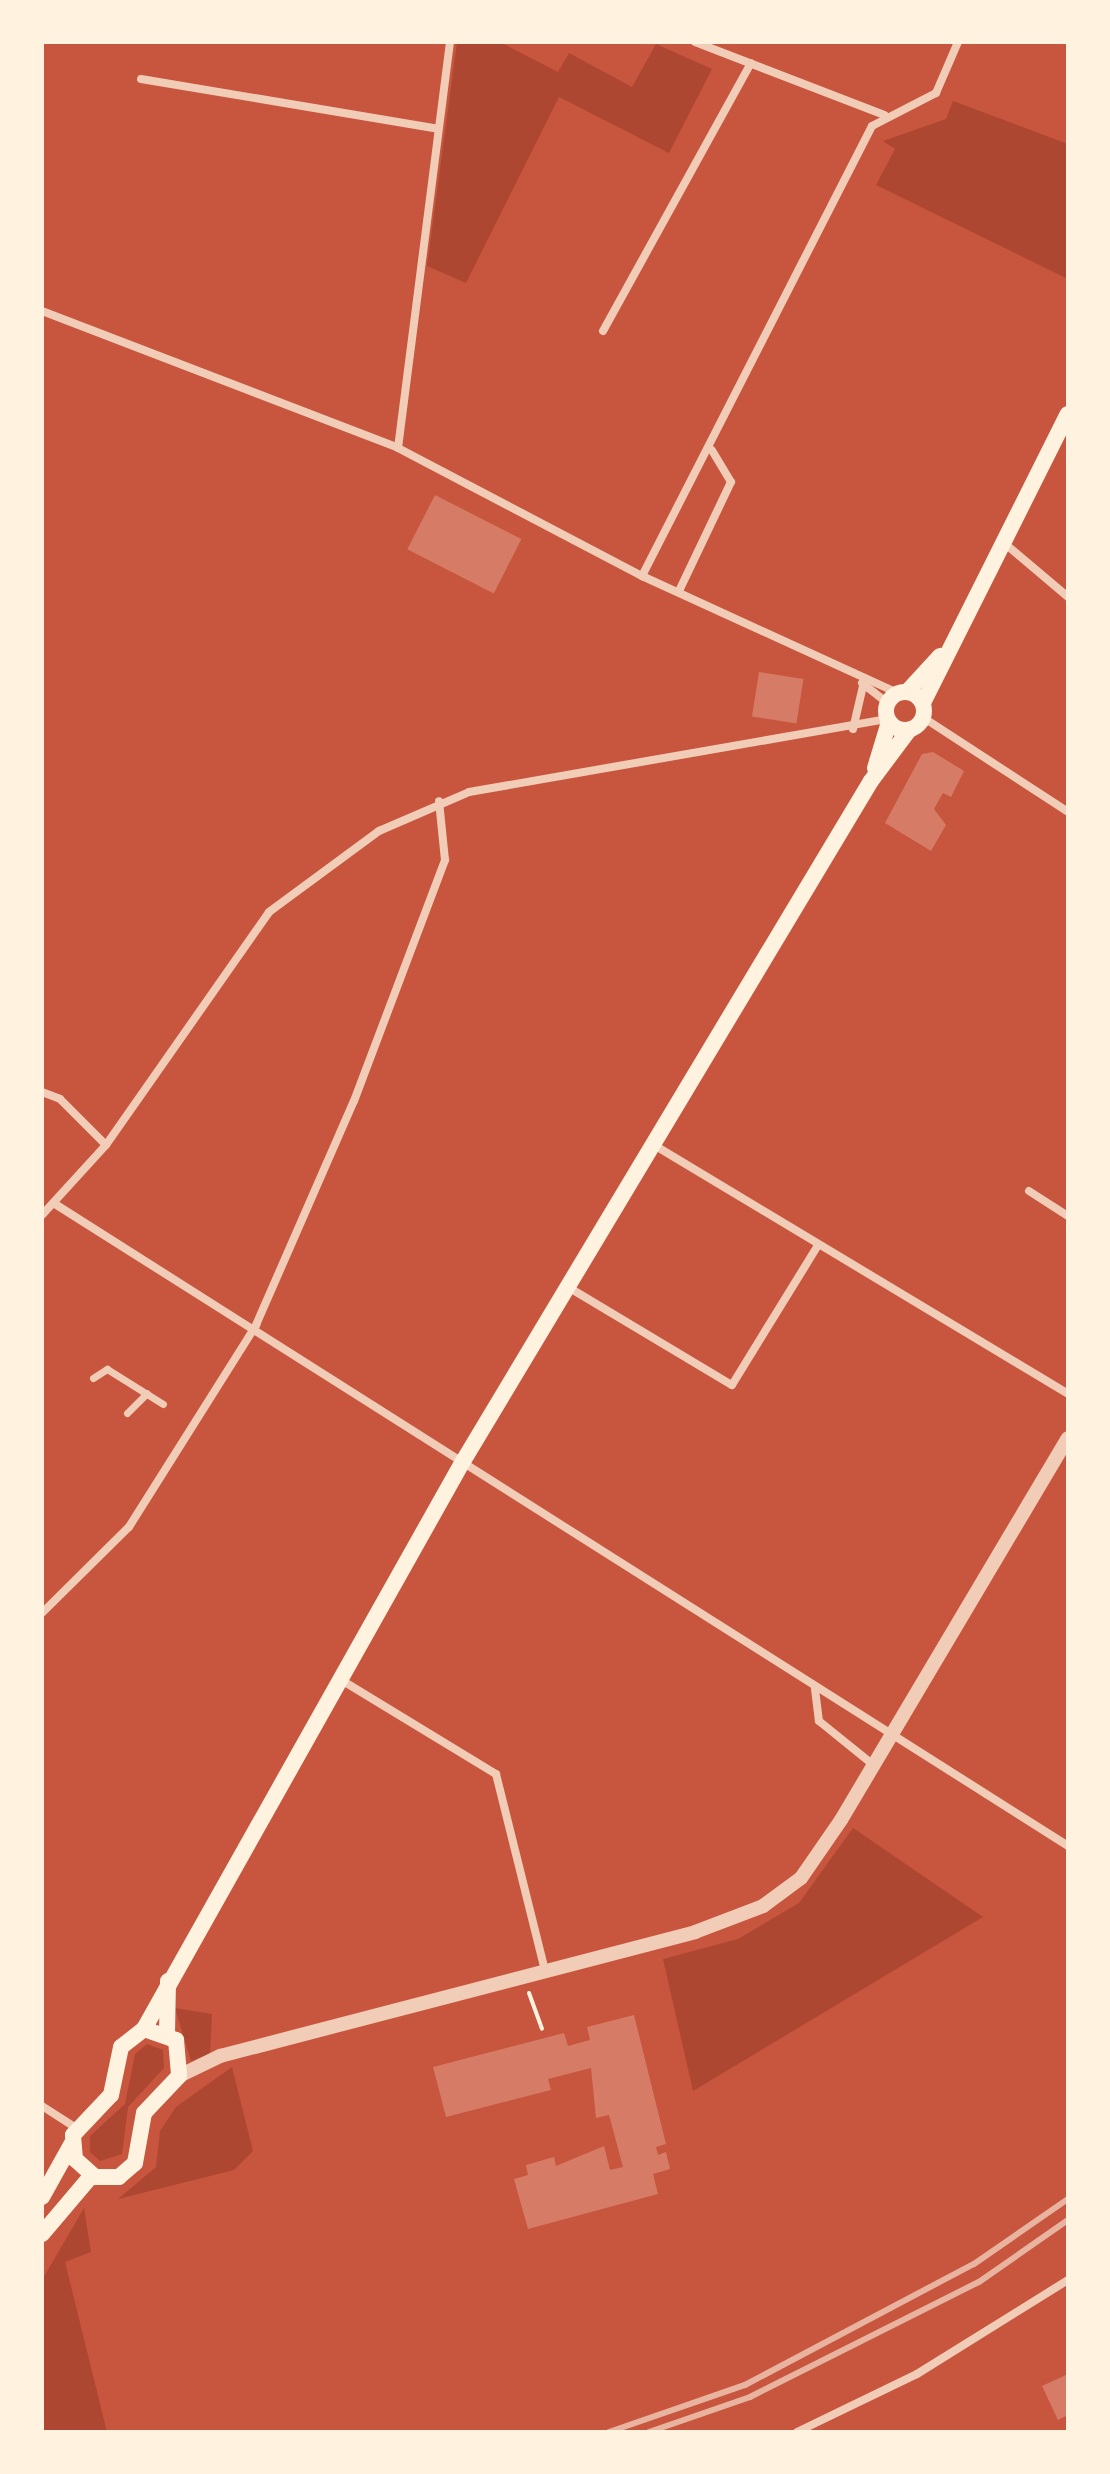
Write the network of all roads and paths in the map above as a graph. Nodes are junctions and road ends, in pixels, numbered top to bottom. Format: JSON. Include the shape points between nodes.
{"nodes":[{"id":1,"x":450,"y":42,"type":"edge"},
{"id":2,"x":695,"y":42,"type":"edge"},
{"id":3,"x":958,"y":42,"type":"edge"},
{"id":4,"x":751,"y":63,"type":"junction"},
{"id":5,"x":141,"y":79,"type":"dead end"},
{"id":6,"x":884,"y":115,"type":"junction"},
{"id":7,"x":435,"y":128,"type":"junction"},
{"id":8,"x":42,"y":311,"type":"edge"},
{"id":9,"x":603,"y":331,"type":"dead end"},
{"id":10,"x":1068,"y":414,"type":"edge"},
{"id":11,"x":398,"y":448,"type":"junction"},
{"id":12,"x":712,"y":450,"type":"junction"},
{"id":13,"x":1002,"y":541,"type":"junction"},
{"id":14,"x":642,"y":576,"type":"junction"},
{"id":15,"x":679,"y":591,"type":"junction"},
{"id":16,"x":1068,"y":597,"type":"edge"},
{"id":17,"x":949,"y":646,"type":"junction"},
{"id":18,"x":859,"y":675,"type":"junction"},
{"id":19,"x":863,"y":686,"type":"junction"},
{"id":20,"x":894,"y":706,"type":"junction"},
{"id":21,"x":923,"y":710,"type":"junction"},
{"id":22,"x":853,"y":729,"type":"junction"},
{"id":23,"x":909,"y":730,"type":"junction"},
{"id":24,"x":871,"y":781,"type":"junction"},
{"id":25,"x":439,"y":801,"type":"junction"},
{"id":26,"x":1068,"y":812,"type":"edge"},
{"id":27,"x":42,"y":1092,"type":"edge"},
{"id":28,"x":106,"y":1145,"type":"junction"},
{"id":29,"x":653,"y":1145,"type":"junction"},
{"id":30,"x":1029,"y":1191,"type":"dead end"},
{"id":31,"x":55,"y":1204,"type":"junction"},
{"id":32,"x":42,"y":1215,"type":"edge"},
{"id":33,"x":1068,"y":1216,"type":"edge"},
{"id":34,"x":817,"y":1247,"type":"junction"},
{"id":35,"x":568,"y":1287,"type":"junction"},
{"id":36,"x":256,"y":1325,"type":"junction"},
{"id":37,"x":93,"y":1378,"type":"dead end"},
{"id":38,"x":147,"y":1393,"type":"junction"},
{"id":39,"x":1068,"y":1394,"type":"edge"},
{"id":40,"x":163,"y":1404,"type":"dead end"},
{"id":41,"x":127,"y":1413,"type":"dead end"},
{"id":42,"x":1068,"y":1438,"type":"edge"},
{"id":43,"x":462,"y":1463,"type":"junction"},
{"id":44,"x":42,"y":1613,"type":"edge"},
{"id":45,"x":337,"y":1678,"type":"junction"},
{"id":46,"x":815,"y":1689,"type":"junction"},
{"id":47,"x":891,"y":1730,"type":"junction"},
{"id":48,"x":871,"y":1763,"type":"junction"},
{"id":49,"x":1067,"y":1842,"type":"edge"},
{"id":50,"x":545,"y":1970,"type":"junction"},
{"id":51,"x":523,"y":1976,"type":"junction"},
{"id":52,"x":168,"y":1981,"type":"junction"},
{"id":53,"x":544,"y":1988,"type":"dead end"},
{"id":54,"x":529,"y":1993,"type":"junction"},
{"id":55,"x":144,"y":2029,"type":"junction"},
{"id":56,"x":542,"y":2029,"type":"dead end"},
{"id":57,"x":167,"y":2033,"type":"junction"},
{"id":58,"x":179,"y":2076,"type":"junction"},
{"id":59,"x":42,"y":2106,"type":"edge"},
{"id":60,"x":74,"y":2136,"type":"junction"},
{"id":61,"x":92,"y":2175,"type":"junction"},
{"id":62,"x":42,"y":2197,"type":"edge"},
{"id":63,"x":42,"y":2234,"type":"edge"},
{"id":64,"x":1068,"y":2280,"type":"edge"},
{"id":65,"x":797,"y":2432,"type":"edge"}],
"edges":[{"from":1,"to":7,"type":"street"},
{"from":2,"to":4,"type":"street"},
{"from":3,"to":6,"type":"street","via":[[936,93]]},
{"from":4,"to":6,"type":"street"},
{"from":4,"to":9,"type":"street"},
{"from":5,"to":7,"type":"street"},
{"from":6,"to":12,"type":"street","via":[[872,126]]},
{"from":7,"to":11,"type":"street"},
{"from":8,"to":11,"type":"street"},
{"from":10,"to":13,"type":"main road"},
{"from":11,"to":14,"type":"street"},
{"from":12,"to":14,"type":"street"},
{"from":12,"to":15,"type":"street","via":[[731,482]]},
{"from":13,"to":16,"type":"street"},
{"from":13,"to":17,"type":"main road"},
{"from":14,"to":15,"type":"street"},
{"from":15,"to":18,"type":"street"},
{"from":17,"to":20,"type":"main road"},
{"from":17,"to":21,"type":"main road"},
{"from":18,"to":19,"type":"street"},
{"from":18,"to":20,"type":"street"},
{"from":19,"to":20,"type":"street"},
{"from":19,"to":22,"type":"street"},
{"from":20,"to":21,"type":"main road"},
{"from":20,"to":22,"type":"street"},
{"from":20,"to":23,"type":"main road"},
{"from":20,"to":24,"type":"main road"},
{"from":21,"to":23,"type":"main road"},
{"from":21,"to":26,"type":"street"},
{"from":22,"to":25,"type":"street"},
{"from":23,"to":24,"type":"main road"},
{"from":24,"to":29,"type":"main road"},
{"from":25,"to":28,"type":"street","via":[[379,831],[269,912]]},
{"from":25,"to":36,"type":"street","via":[[445,860],[354,1101]]},
{"from":27,"to":28,"type":"street","via":[[60,1099]]},
{"from":28,"to":31,"type":"street"},
{"from":29,"to":34,"type":"street"},
{"from":29,"to":35,"type":"main road"},
{"from":30,"to":33,"type":"street"},
{"from":31,"to":32,"type":"street"},
{"from":31,"to":36,"type":"street"},
{"from":34,"to":35,"type":"street","via":[[732,1385]]},
{"from":34,"to":39,"type":"street"},
{"from":35,"to":43,"type":"main road"},
{"from":36,"to":43,"type":"street"},
{"from":36,"to":44,"type":"street","via":[[129,1527]]},
{"from":37,"to":38,"type":"street","via":[[107,1369]]},
{"from":38,"to":40,"type":"street"},
{"from":38,"to":41,"type":"street"},
{"from":42,"to":47,"type":"street"},
{"from":43,"to":45,"type":"main road"},
{"from":43,"to":46,"type":"street"},
{"from":45,"to":50,"type":"street","via":[[496,1774]]},
{"from":45,"to":52,"type":"main road"},
{"from":46,"to":47,"type":"street"},
{"from":46,"to":48,"type":"street","via":[[819,1721]]},
{"from":47,"to":48,"type":"street"},
{"from":47,"to":49,"type":"street"},
{"from":48,"to":50,"type":"street","via":[[801,1878],[763,1906]]},
{"from":50,"to":51,"type":"street"},
{"from":51,"to":54,"type":"path"},
{"from":51,"to":58,"type":"street","via":[[220,2056]]},
{"from":52,"to":55,"type":"main road"},
{"from":52,"to":57,"type":"main road"},
{"from":53,"to":54,"type":"path"},
{"from":54,"to":56,"type":"path"},
{"from":55,"to":57,"type":"main road"},
{"from":55,"to":60,"type":"main road","via":[[121,2047],[111,2095]]},
{"from":57,"to":58,"type":"main road","via":[[182,2054]]},
{"from":58,"to":61,"type":"main road","via":[[148,2105],[139,2156],[129,2171]]},
{"from":59,"to":60,"type":"street"},
{"from":60,"to":61,"type":"main road"},
{"from":60,"to":62,"type":"main road"},
{"from":61,"to":63,"type":"main road"},
{"from":64,"to":65,"type":"street","via":[[917,2374]]}]}
